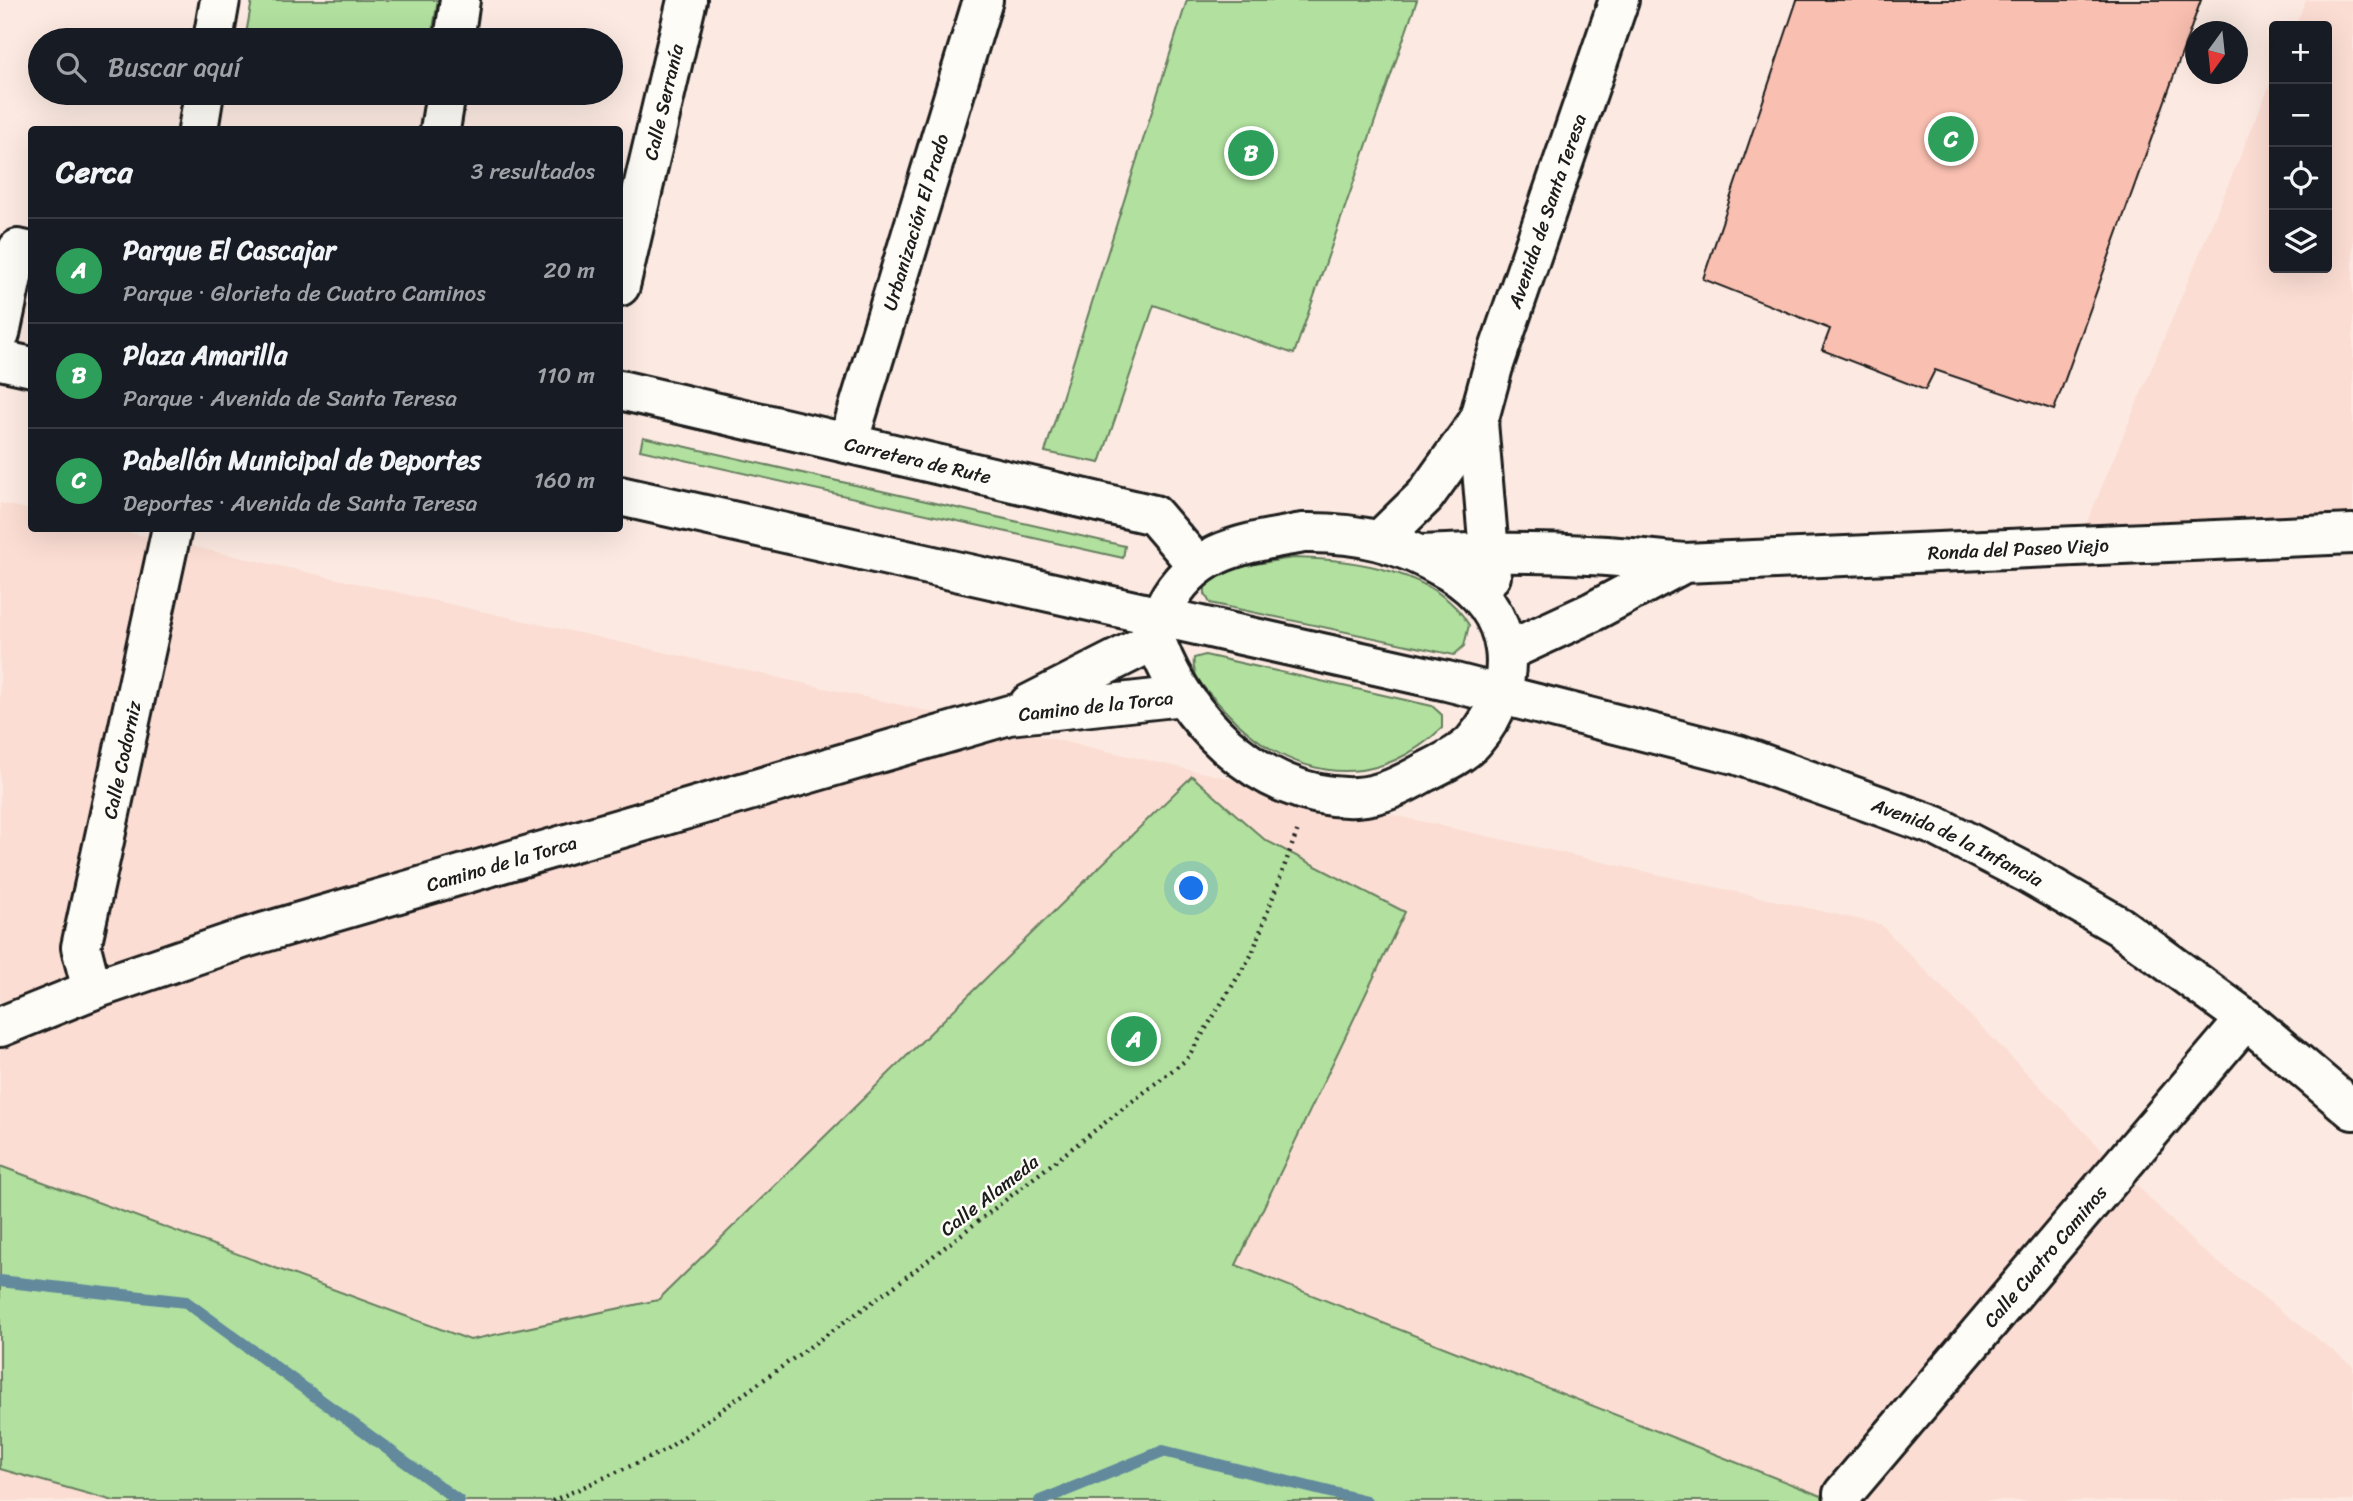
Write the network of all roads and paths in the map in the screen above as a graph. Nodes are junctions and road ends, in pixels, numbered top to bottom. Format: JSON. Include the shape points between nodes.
{"nodes":[{"id":1,"x":220,"y":0,"type":"edge"},
{"id":2,"x":460,"y":0,"type":"edge"},
{"id":3,"x":687,"y":0,"type":"edge"},
{"id":4,"x":983,"y":0,"type":"edge"},
{"id":5,"x":1619,"y":0,"type":"edge"},
{"id":6,"x":215,"y":28,"type":"edge"},
{"id":7,"x":456,"y":28,"type":"edge"},
{"id":8,"x":202,"y":105,"type":"edge"},
{"id":9,"x":444,"y":105,"type":"edge"},
{"id":10,"x":199,"y":126,"type":"edge"},
{"id":11,"x":441,"y":126,"type":"edge"},
{"id":12,"x":28,"y":251,"type":"edge"},
{"id":13,"x":623,"y":273,"type":"edge"},
{"id":14,"x":0,"y":334,"type":"edge"},
{"id":15,"x":0,"y":360,"type":"edge"},
{"id":16,"x":28,"y":366,"type":"edge"},
{"id":17,"x":623,"y":391,"type":"edge"},
{"id":18,"x":1478,"y":422,"type":"junction"},
{"id":19,"x":848,"y":443,"type":"junction"},
{"id":20,"x":623,"y":497,"type":"edge"},
{"id":21,"x":171,"y":532,"type":"edge"},
{"id":22,"x":2353,"y":534,"type":"edge"},
{"id":23,"x":1381,"y":540,"type":"junction"},
{"id":24,"x":1489,"y":551,"type":"junction"},
{"id":25,"x":1422,"y":555,"type":"junction"},
{"id":26,"x":1684,"y":563,"type":"junction"},
{"id":27,"x":1196,"y":564,"type":"junction"},
{"id":28,"x":1493,"y":611,"type":"junction"},
{"id":29,"x":1157,"y":628,"type":"junction"},
{"id":30,"x":1508,"y":651,"type":"junction"},
{"id":31,"x":1501,"y":694,"type":"junction"},
{"id":32,"x":1183,"y":696,"type":"junction"},
{"id":33,"x":1009,"y":715,"type":"junction"},
{"id":34,"x":1311,"y":793,"type":"junction"},
{"id":35,"x":92,"y":990,"type":"junction"},
{"id":36,"x":2246,"y":1019,"type":"junction"},
{"id":37,"x":0,"y":1027,"type":"edge"},
{"id":38,"x":2353,"y":1110,"type":"edge"},
{"id":39,"x":1843,"y":1494,"type":"dead end"},
{"id":40,"x":552,"y":1501,"type":"edge"}],
"edges":[{"from":1,"to":6,"type":"street"},
{"from":2,"to":7,"type":"street"},
{"from":3,"to":13,"type":"street","name":"Calle Serranía"},
{"from":4,"to":19,"type":"street","name":"Urbanización El Prado"},
{"from":5,"to":18,"type":"street","name":"Avenida de Santa Teresa"},
{"from":8,"to":10,"type":"street"},
{"from":9,"to":11,"type":"street"},
{"from":12,"to":14,"type":"street","via":[[18,249]]},
{"from":15,"to":16,"type":"street"},
{"from":17,"to":19,"type":"street","name":"Carretera de Rute"},
{"from":18,"to":23,"type":"street","name":"Avenida de Santa Teresa","via":[[1425,496]]},
{"from":18,"to":24,"type":"street","name":"Avenida de Santa Teresa"},
{"from":19,"to":27,"type":"street","name":"Carretera de Rute","via":[[1154,515]]},
{"from":20,"to":29,"type":"street"},
{"from":21,"to":35,"type":"street","name":"Calle Codorniz","via":[[80,947]]},
{"from":22,"to":26,"type":"street","name":"Ronda del Paseo Viejo"},
{"from":23,"to":25,"type":"street"},
{"from":23,"to":27,"type":"street","via":[[1347,533],[1303,533],[1223,551]]},
{"from":24,"to":25,"type":"street","name":"Ronda del Paseo Viejo"},
{"from":24,"to":26,"type":"street","name":"Ronda del Paseo Viejo"},
{"from":24,"to":28,"type":"street","name":"Avenida de Santa Teresa"},
{"from":25,"to":28,"type":"street","via":[[1466,581]]},
{"from":26,"to":30,"type":"street","name":"Ronda del Paseo Viejo"},
{"from":27,"to":29,"type":"street","via":[[1176,584]]},
{"from":28,"to":30,"type":"street"},
{"from":29,"to":31,"type":"street","name":"Avenida de la Infancia"},
{"from":29,"to":32,"type":"street","via":[[1169,674]]},
{"from":29,"to":33,"type":"street","name":"Camino de la Torca"},
{"from":30,"to":31,"type":"street"},
{"from":31,"to":34,"type":"street","via":[[1473,743],[1400,787],[1357,797]]},
{"from":31,"to":36,"type":"street","name":"Avenida de la Infancia","via":[[1738,755],[1936,826],[2119,926]]},
{"from":32,"to":33,"type":"street","name":"Camino de la Torca"},
{"from":32,"to":34,"type":"street","via":[[1208,728],[1240,757],[1280,783]]},
{"from":33,"to":35,"type":"street","name":"Camino de la Torca","via":[[245,938]]},
{"from":34,"to":40,"type":"path","name":"Calle Alameda","via":[[1252,954],[1187,1059],[891,1288],[664,1451]]},
{"from":35,"to":37,"type":"street","name":"Camino de la Torca"},
{"from":36,"to":38,"type":"street","name":"Avenida de la Infancia"},
{"from":36,"to":39,"type":"street","name":"Calle Cuatro Caminos"}]}
